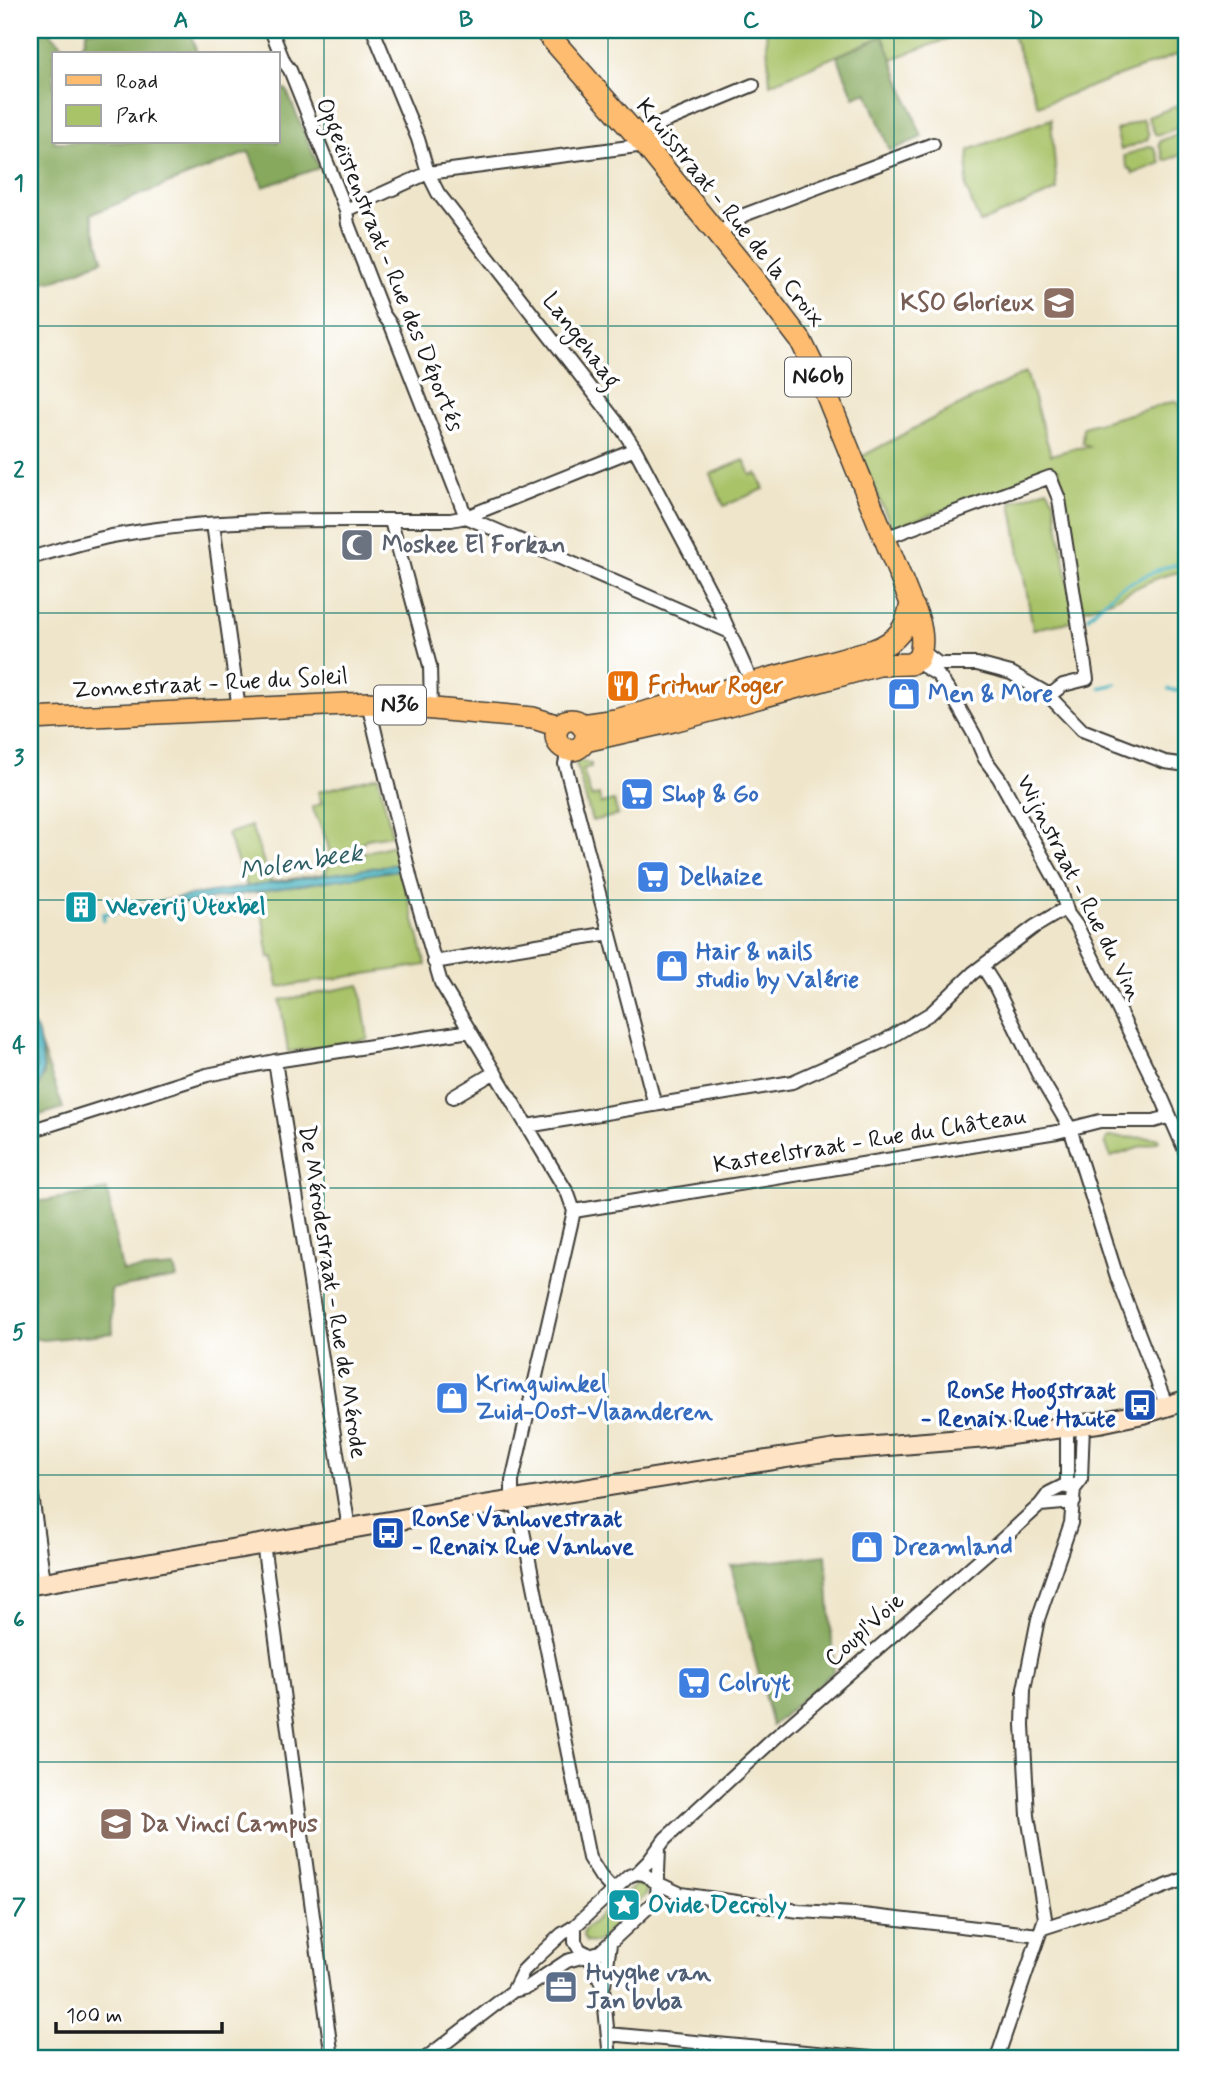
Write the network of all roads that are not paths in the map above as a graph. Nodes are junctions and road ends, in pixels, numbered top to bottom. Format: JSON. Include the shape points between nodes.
{"nodes":[{"id":1,"x":271,"y":30,"type":"edge"},
{"id":2,"x":373,"y":30,"type":"edge"},
{"id":3,"x":544,"y":30,"type":"edge"},
{"id":4,"x":280,"y":52,"type":"edge"},
{"id":5,"x":280,"y":52,"type":"edge"},
{"id":6,"x":753,"y":85,"type":"dead end"},
{"id":7,"x":640,"y":139,"type":"junction"},
{"id":8,"x":933,"y":144,"type":"dead end"},
{"id":9,"x":428,"y":173,"type":"junction"},
{"id":10,"x":346,"y":210,"type":"junction"},
{"id":11,"x":718,"y":234,"type":"junction"},
{"id":12,"x":635,"y":449,"type":"junction"},
{"id":13,"x":466,"y":517,"type":"junction"},
{"id":14,"x":391,"y":521,"type":"junction"},
{"id":15,"x":213,"y":524,"type":"junction"},
{"id":16,"x":885,"y":538,"type":"junction"},
{"id":17,"x":30,"y":558,"type":"edge"},
{"id":18,"x":730,"y":632,"type":"junction"},
{"id":19,"x":908,"y":649,"type":"junction"},
{"id":20,"x":756,"y":690,"type":"junction"},
{"id":21,"x":1049,"y":696,"type":"junction"},
{"id":22,"x":368,"y":703,"type":"junction"},
{"id":23,"x":431,"y":708,"type":"junction"},
{"id":24,"x":239,"y":709,"type":"junction"},
{"id":25,"x":30,"y":719,"type":"edge"},
{"id":26,"x":578,"y":739,"type":"junction"},
{"id":27,"x":1187,"y":765,"type":"edge"},
{"id":28,"x":1066,"y":908,"type":"junction"},
{"id":29,"x":610,"y":933,"type":"junction"},
{"id":30,"x":434,"y":962,"type":"junction"},
{"id":31,"x":983,"y":967,"type":"junction"},
{"id":32,"x":470,"y":1031,"type":"junction"},
{"id":33,"x":275,"y":1061,"type":"junction"},
{"id":34,"x":495,"y":1072,"type":"junction"},
{"id":35,"x":453,"y":1097,"type":"dead end"},
{"id":36,"x":655,"y":1105,"type":"junction"},
{"id":37,"x":1167,"y":1111,"type":"junction"},
{"id":38,"x":527,"y":1126,"type":"junction"},
{"id":39,"x":1070,"y":1128,"type":"junction"},
{"id":40,"x":30,"y":1131,"type":"edge"},
{"id":41,"x":1187,"y":1155,"type":"edge"},
{"id":42,"x":574,"y":1211,"type":"junction"},
{"id":43,"x":1187,"y":1400,"type":"edge"},
{"id":44,"x":1167,"y":1408,"type":"junction"},
{"id":45,"x":1075,"y":1425,"type":"junction"},
{"id":46,"x":30,"y":1481,"type":"edge"},
{"id":47,"x":1074,"y":1495,"type":"junction"},
{"id":48,"x":515,"y":1501,"type":"junction"},
{"id":49,"x":349,"y":1529,"type":"junction"},
{"id":50,"x":263,"y":1543,"type":"junction"},
{"id":51,"x":37,"y":1583,"type":"edge"},
{"id":52,"x":659,"y":1847,"type":"junction"},
{"id":53,"x":637,"y":1873,"type":"junction"},
{"id":54,"x":1187,"y":1878,"type":"edge"},
{"id":55,"x":657,"y":1883,"type":"junction"},
{"id":56,"x":613,"y":1890,"type":"junction"},
{"id":57,"x":575,"y":1926,"type":"junction"},
{"id":58,"x":1041,"y":1932,"type":"junction"},
{"id":59,"x":610,"y":1944,"type":"junction"},
{"id":60,"x":588,"y":1954,"type":"junction"},
{"id":61,"x":603,"y":1987,"type":"junction"},
{"id":62,"x":513,"y":1991,"type":"junction"},
{"id":63,"x":608,"y":2034,"type":"junction"},
{"id":64,"x":331,"y":2058,"type":"edge"},
{"id":65,"x":426,"y":2058,"type":"edge"},
{"id":66,"x":610,"y":2058,"type":"edge"},
{"id":67,"x":871,"y":2058,"type":"edge"},
{"id":68,"x":997,"y":2058,"type":"edge"}],
"edges":[{"from":1,"to":4,"type":"street","name":"Opgeëistenstraat - Rue des Déportés"},
{"from":2,"to":9,"type":"street","name":"Langehaag"},
{"from":3,"to":7,"type":"main road","name":"Kruisstraat - Rue de la Croix","number":"N60b"},
{"from":5,"to":10,"type":"street","name":"Opgeëistenstraat - Rue des Déportés"},
{"from":6,"to":7,"type":"street"},
{"from":7,"to":9,"type":"street"},
{"from":7,"to":11,"type":"main road","name":"Kruisstraat - Rue de la Croix","number":"N60b"},
{"from":8,"to":11,"type":"street","via":[[744,215]]},
{"from":9,"to":10,"type":"street"},
{"from":9,"to":12,"type":"street","name":"Langehaag"},
{"from":10,"to":13,"type":"street","name":"Opgeëistenstraat - Rue des Déportés"},
{"from":11,"to":16,"type":"main road","name":"Kruisstraat - Rue de la Croix","number":"N60b","via":[[801,341]]},
{"from":12,"to":13,"type":"street"},
{"from":12,"to":18,"type":"street","name":"Langehaag"},
{"from":13,"to":14,"type":"street"},
{"from":13,"to":18,"type":"street"},
{"from":14,"to":15,"type":"street"},
{"from":14,"to":23,"type":"street","via":[[430,666]]},
{"from":15,"to":17,"type":"street","via":[[117,535]]},
{"from":15,"to":24,"type":"street"},
{"from":16,"to":19,"type":"main road","name":"Kruisstraat - Rue de la Croix","number":"N60b","via":[[911,603]]},
{"from":16,"to":21,"type":"street","via":[[1050,477],[1059,499],[1087,679],[1059,687]]},
{"from":18,"to":20,"type":"street","name":"Langehaag"},
{"from":19,"to":20,"type":"main road","number":"N36","via":[[874,650]]},
{"from":19,"to":21,"type":"street","via":[[939,664],[1000,669]]},
{"from":19,"to":28,"type":"street","name":"Wijnstraat - Rue du Vin","via":[[949,691],[1060,888]]},
{"from":20,"to":26,"type":"main road","number":"N36","via":[[619,735]]},
{"from":21,"to":27,"type":"street","via":[[1077,727],[1165,762]]},
{"from":22,"to":23,"type":"main road","name":"Zonnestraat - Rue du Soleil","number":"N36"},
{"from":22,"to":24,"type":"main road","name":"Zonnestraat - Rue du Soleil","number":"N36"},
{"from":22,"to":30,"type":"street"},
{"from":23,"to":26,"type":"main road","name":"Zonnestraat - Rue du Soleil","number":"N36","via":[[533,718],[559,726],[568,721]]},
{"from":24,"to":25,"type":"main road","name":"Zonnestraat - Rue du Soleil","number":"N36"},
{"from":26,"to":29,"type":"street","via":[[565,764]]},
{"from":28,"to":31,"type":"street"},
{"from":28,"to":37,"type":"street","name":"Wijnstraat - Rue du Vin"},
{"from":29,"to":30,"type":"street"},
{"from":29,"to":36,"type":"street"},
{"from":30,"to":32,"type":"street","via":[[441,983]]},
{"from":31,"to":36,"type":"street","via":[[931,1013],[884,1041],[792,1082]]},
{"from":31,"to":39,"type":"street"},
{"from":32,"to":33,"type":"street"},
{"from":32,"to":34,"type":"street"},
{"from":33,"to":40,"type":"street","via":[[207,1075]]},
{"from":33,"to":49,"type":"street","name":"De Mérodestraat - Rue de Mérode"},
{"from":34,"to":35,"type":"street"},
{"from":34,"to":38,"type":"street"},
{"from":36,"to":38,"type":"street"},
{"from":37,"to":39,"type":"street","name":"Kasteelstraat - Rue du Château","via":[[1164,1118],[1154,1121],[1100,1121]]},
{"from":37,"to":41,"type":"street","name":"Wijnstraat - Rue du Vin"},
{"from":38,"to":42,"type":"street"},
{"from":39,"to":42,"type":"street","name":"Kasteelstraat - Rue du Château"},
{"from":39,"to":44,"type":"street","via":[[1117,1277]]},
{"from":42,"to":48,"type":"street","via":[[512,1481]]},
{"from":43,"to":44,"type":"street"},
{"from":44,"to":45,"type":"street"},
{"from":45,"to":47,"type":"street","via":[[1067,1481]]},
{"from":45,"to":48,"type":"street","via":[[993,1437],[833,1450]]},
{"from":46,"to":51,"type":"street"},
{"from":47,"to":52,"type":"street","name":"Coupl'Voie","via":[[1040,1505],[777,1736]]},
{"from":47,"to":58,"type":"street","via":[[1069,1530],[1038,1619],[1024,1689],[1031,1835],[1045,1912]]},
{"from":48,"to":49,"type":"street"},
{"from":48,"to":56,"type":"street","via":[[589,1858]]},
{"from":49,"to":50,"type":"street"},
{"from":50,"to":51,"type":"street"},
{"from":50,"to":64,"type":"street"},
{"from":52,"to":53,"type":"street","name":"Coupl'Voie"},
{"from":52,"to":55,"type":"street"},
{"from":53,"to":55,"type":"street"},
{"from":53,"to":56,"type":"street","name":"Coupl'Voie"},
{"from":54,"to":58,"type":"street"},
{"from":55,"to":58,"type":"street","via":[[681,1894],[799,1911]]},
{"from":55,"to":59,"type":"street","via":[[654,1903]]},
{"from":56,"to":57,"type":"street","name":"Coupl'Voie"},
{"from":57,"to":60,"type":"street","via":[[575,1942]]},
{"from":57,"to":62,"type":"street","name":"Coupl'Voie","via":[[523,1970]]},
{"from":58,"to":68,"type":"street"},
{"from":59,"to":60,"type":"street"},
{"from":59,"to":61,"type":"street"},
{"from":60,"to":61,"type":"street"},
{"from":60,"to":62,"type":"street"},
{"from":61,"to":63,"type":"street"},
{"from":62,"to":65,"type":"street"},
{"from":63,"to":66,"type":"street"},
{"from":63,"to":67,"type":"street"}]}
